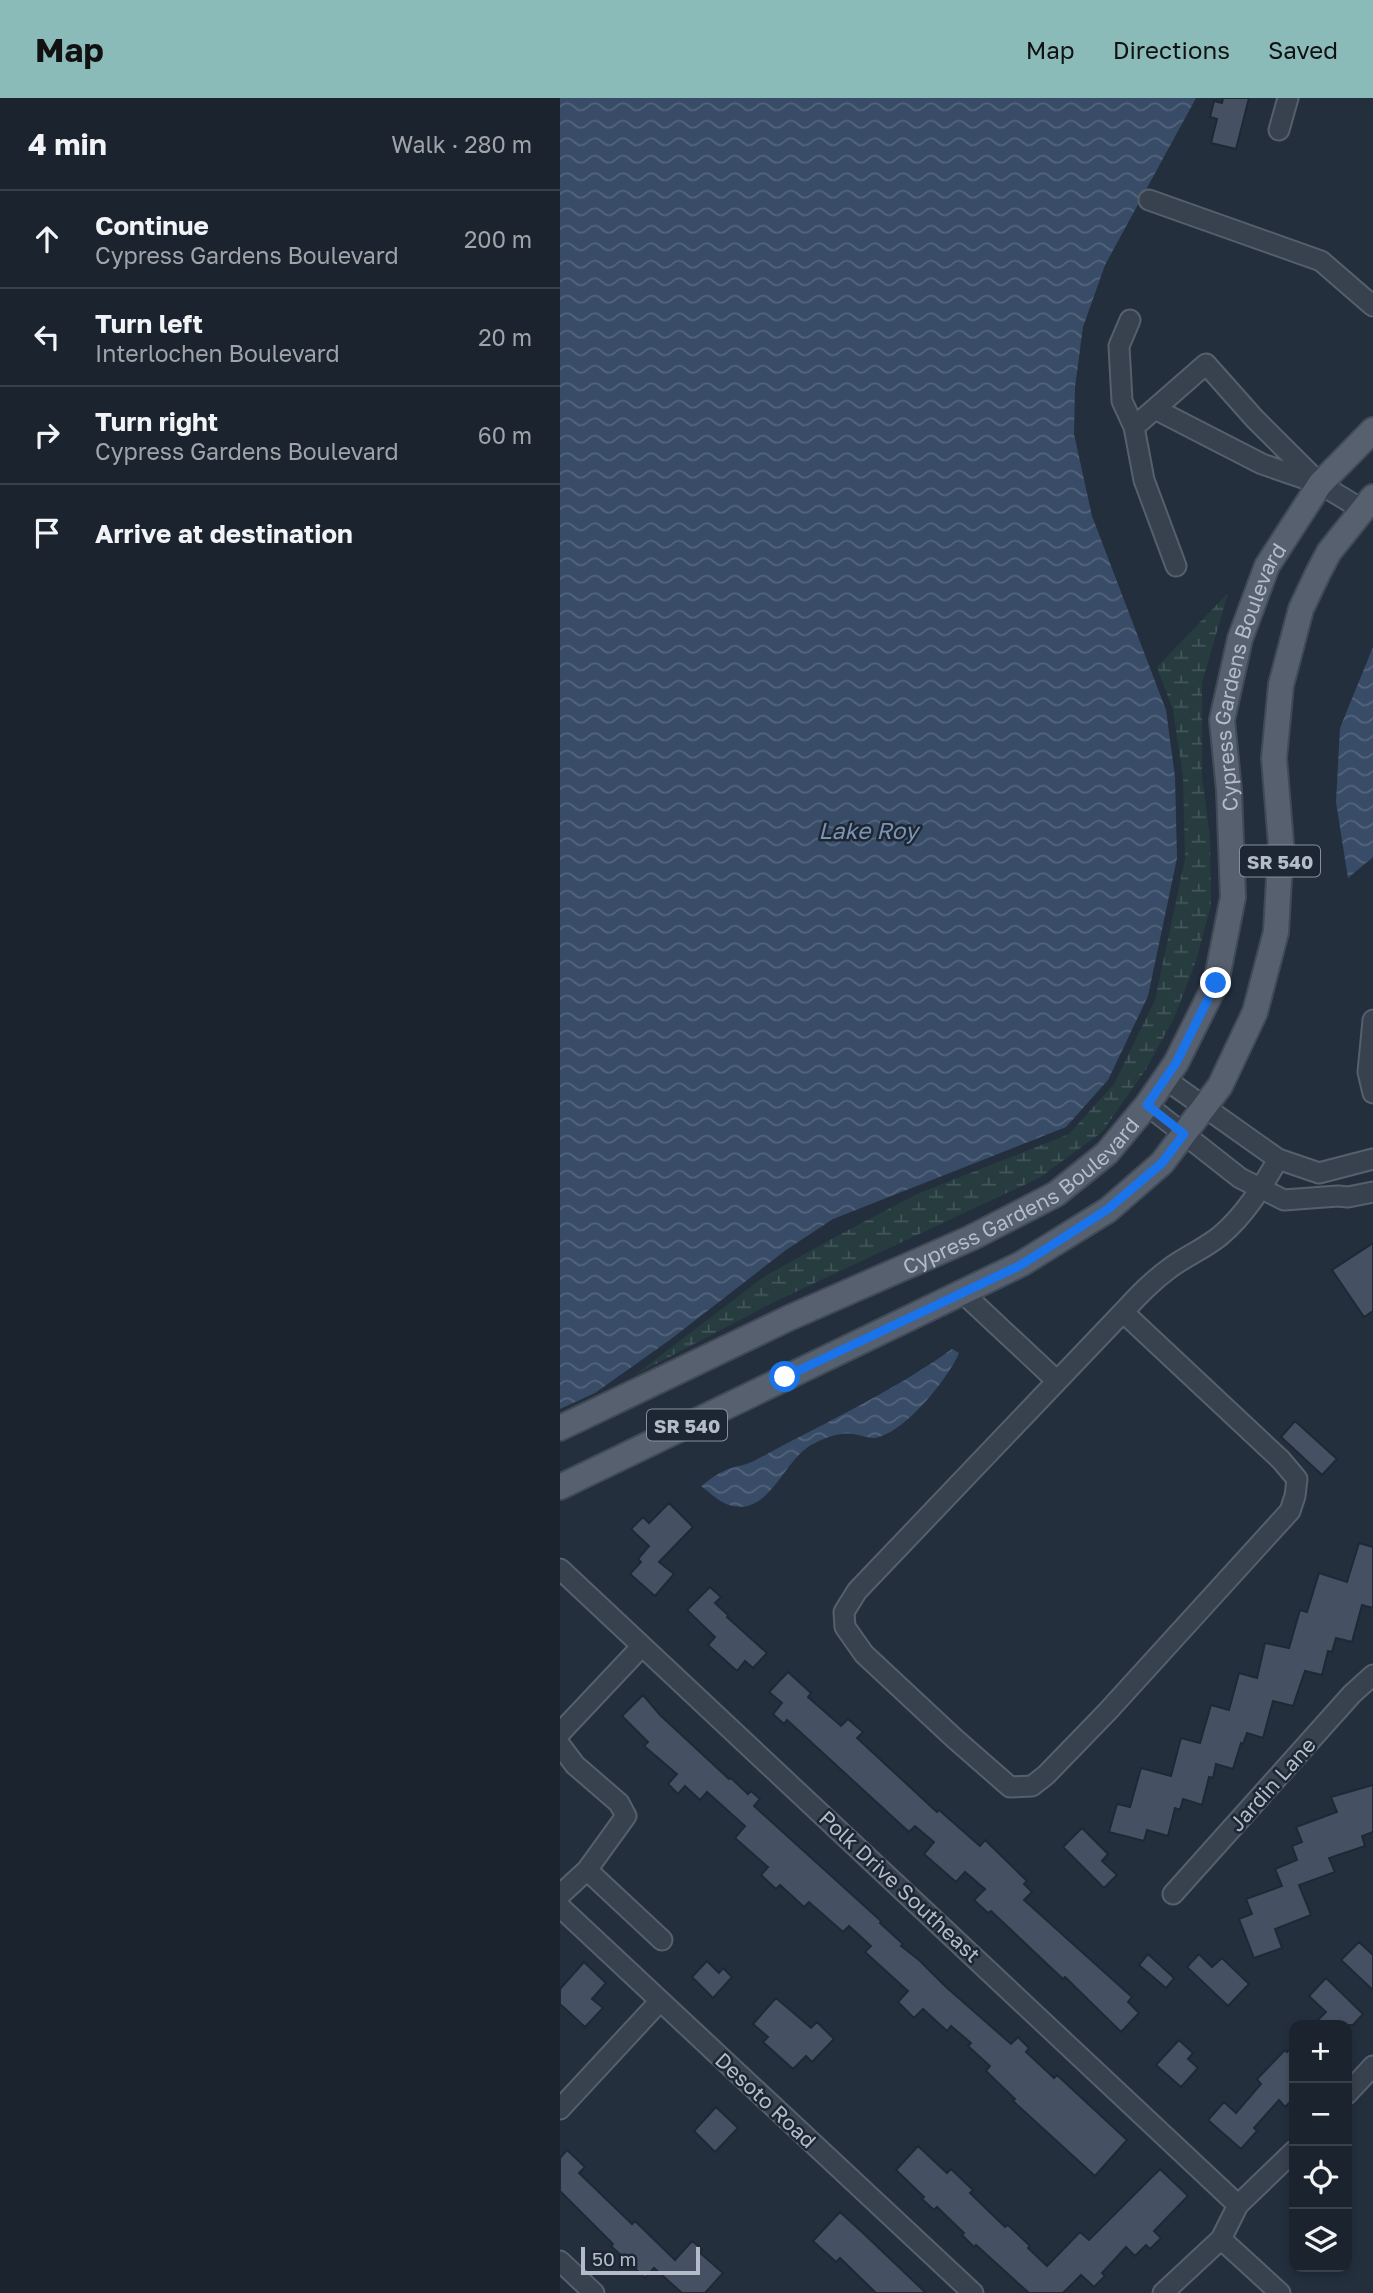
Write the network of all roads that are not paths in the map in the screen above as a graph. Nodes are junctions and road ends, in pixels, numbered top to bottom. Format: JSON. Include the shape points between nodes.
{"nodes":[{"id":1,"x":1289,"y":98,"type":"edge"},
{"id":2,"x":1279,"y":130,"type":"dead end"},
{"id":3,"x":1149,"y":200,"type":"dead end"},
{"id":4,"x":1373,"y":306,"type":"edge"},
{"id":5,"x":1129,"y":320,"type":"dead end"},
{"id":6,"x":1155,"y":409,"type":"junction"},
{"id":7,"x":1134,"y":427,"type":"junction"},
{"id":8,"x":1373,"y":430,"type":"edge"},
{"id":9,"x":1320,"y":484,"type":"junction"},
{"id":10,"x":1370,"y":505,"type":"edge"},
{"id":11,"x":1177,"y":566,"type":"dead end"},
{"id":12,"x":1373,"y":1020,"type":"edge"},
{"id":13,"x":1165,"y":1079,"type":"junction"},
{"id":14,"x":1373,"y":1093,"type":"edge"},
{"id":15,"x":1147,"y":1105,"type":"junction"},
{"id":16,"x":1203,"y":1108,"type":"junction"},
{"id":17,"x":1184,"y":1134,"type":"junction"},
{"id":18,"x":1278,"y":1158,"type":"junction"},
{"id":19,"x":1373,"y":1159,"type":"edge"},
{"id":20,"x":1261,"y":1189,"type":"junction"},
{"id":21,"x":1373,"y":1192,"type":"edge"},
{"id":22,"x":962,"y":1293,"type":"junction"},
{"id":23,"x":1123,"y":1312,"type":"junction"},
{"id":24,"x":1057,"y":1381,"type":"junction"},
{"id":25,"x":566,"y":1426,"type":"edge"},
{"id":26,"x":560,"y":1487,"type":"edge"},
{"id":27,"x":560,"y":1569,"type":"edge"},
{"id":28,"x":642,"y":1646,"type":"junction"},
{"id":29,"x":1373,"y":1675,"type":"edge"},
{"id":30,"x":560,"y":1733,"type":"edge"},
{"id":31,"x":560,"y":1745,"type":"edge"},
{"id":32,"x":587,"y":1870,"type":"junction"},
{"id":33,"x":1173,"y":1894,"type":"dead end"},
{"id":34,"x":560,"y":1895,"type":"edge"},
{"id":35,"x":560,"y":1907,"type":"edge"},
{"id":36,"x":662,"y":1940,"type":"dead end"},
{"id":37,"x":660,"y":2001,"type":"junction"},
{"id":38,"x":1373,"y":2066,"type":"edge"},
{"id":39,"x":1352,"y":2089,"type":"edge"},
{"id":40,"x":560,"y":2109,"type":"edge"},
{"id":41,"x":1289,"y":2156,"type":"edge"},
{"id":42,"x":1238,"y":2205,"type":"junction"},
{"id":43,"x":1221,"y":2239,"type":"junction"},
{"id":44,"x":560,"y":2261,"type":"edge"},
{"id":45,"x":594,"y":2293,"type":"edge"},
{"id":46,"x":973,"y":2293,"type":"edge"},
{"id":47,"x":1163,"y":2293,"type":"edge"},
{"id":48,"x":1280,"y":2293,"type":"edge"}],
"edges":[{"from":1,"to":2,"type":"street"},
{"from":3,"to":4,"type":"street","via":[[1321,261]]},
{"from":5,"to":7,"type":"street","via":[[1119,346],[1119,376],[1122,401]]},
{"from":6,"to":7,"type":"street"},
{"from":6,"to":9,"type":"street","via":[[1262,464]]},
{"from":6,"to":9,"type":"street","via":[[1206,364]]},
{"from":7,"to":11,"type":"street","via":[[1144,480]]},
{"from":8,"to":9,"type":"main road","name":"Cypress Gardens Boulevard","number":"SR 540"},
{"from":9,"to":10,"type":"street"},
{"from":9,"to":13,"type":"main road","name":"Cypress Gardens Boulevard","number":"SR 540","via":[[1267,566],[1240,639],[1223,720],[1233,897],[1216,983]]},
{"from":10,"to":16,"type":"main road","name":"Cypress Gardens Boulevard","number":"SR 540","via":[[1329,552],[1301,609],[1280,685],[1274,758],[1281,844],[1276,932],[1255,1012],[1220,1086]]},
{"from":12,"to":14,"type":"street","via":[[1368,1073]]},
{"from":13,"to":15,"type":"main road","name":"Cypress Gardens Boulevard","number":"SR 540"},
{"from":13,"to":16,"type":"street"},
{"from":15,"to":17,"type":"street"},
{"from":15,"to":25,"type":"main road","name":"Cypress Gardens Boulevard","number":"SR 540","via":[[1107,1153],[1056,1194]]},
{"from":16,"to":17,"type":"main road","name":"Cypress Gardens Boulevard","number":"SR 540"},
{"from":16,"to":18,"type":"street"},
{"from":17,"to":20,"type":"street"},
{"from":17,"to":22,"type":"main road","name":"Cypress Gardens Boulevard","number":"SR 540","via":[[1162,1163],[1108,1209],[1021,1265]]},
{"from":18,"to":19,"type":"street","via":[[1319,1173]]},
{"from":18,"to":20,"type":"street"},
{"from":20,"to":21,"type":"street","via":[[1284,1200]]},
{"from":20,"to":23,"type":"street","via":[[1221,1235],[1151,1282]]},
{"from":22,"to":24,"type":"street"},
{"from":22,"to":26,"type":"main road","name":"Cypress Gardens Boulevard","number":"SR 540"},
{"from":23,"to":24,"type":"street"},
{"from":23,"to":24,"type":"street","via":[[1281,1460],[1297,1479],[1295,1496],[1290,1511],[1046,1775],[1032,1786],[1010,1787],[864,1654],[845,1627],[844,1612],[857,1591]]},
{"from":27,"to":28,"type":"street","name":"Polk Drive Southeast"},
{"from":28,"to":30,"type":"street"},
{"from":28,"to":42,"type":"street","name":"Polk Drive Southeast"},
{"from":29,"to":33,"type":"street","name":"Jardin Lane"},
{"from":31,"to":32,"type":"street","via":[[575,1765],[619,1803],[626,1816]]},
{"from":32,"to":34,"type":"street"},
{"from":32,"to":36,"type":"street"},
{"from":35,"to":37,"type":"street","name":"Desoto Road"},
{"from":37,"to":40,"type":"street"},
{"from":37,"to":46,"type":"street","name":"Desoto Road"},
{"from":38,"to":39,"type":"street"},
{"from":41,"to":42,"type":"street"},
{"from":42,"to":43,"type":"street"},
{"from":43,"to":47,"type":"street"},
{"from":43,"to":48,"type":"street"},
{"from":44,"to":45,"type":"street"}]}
